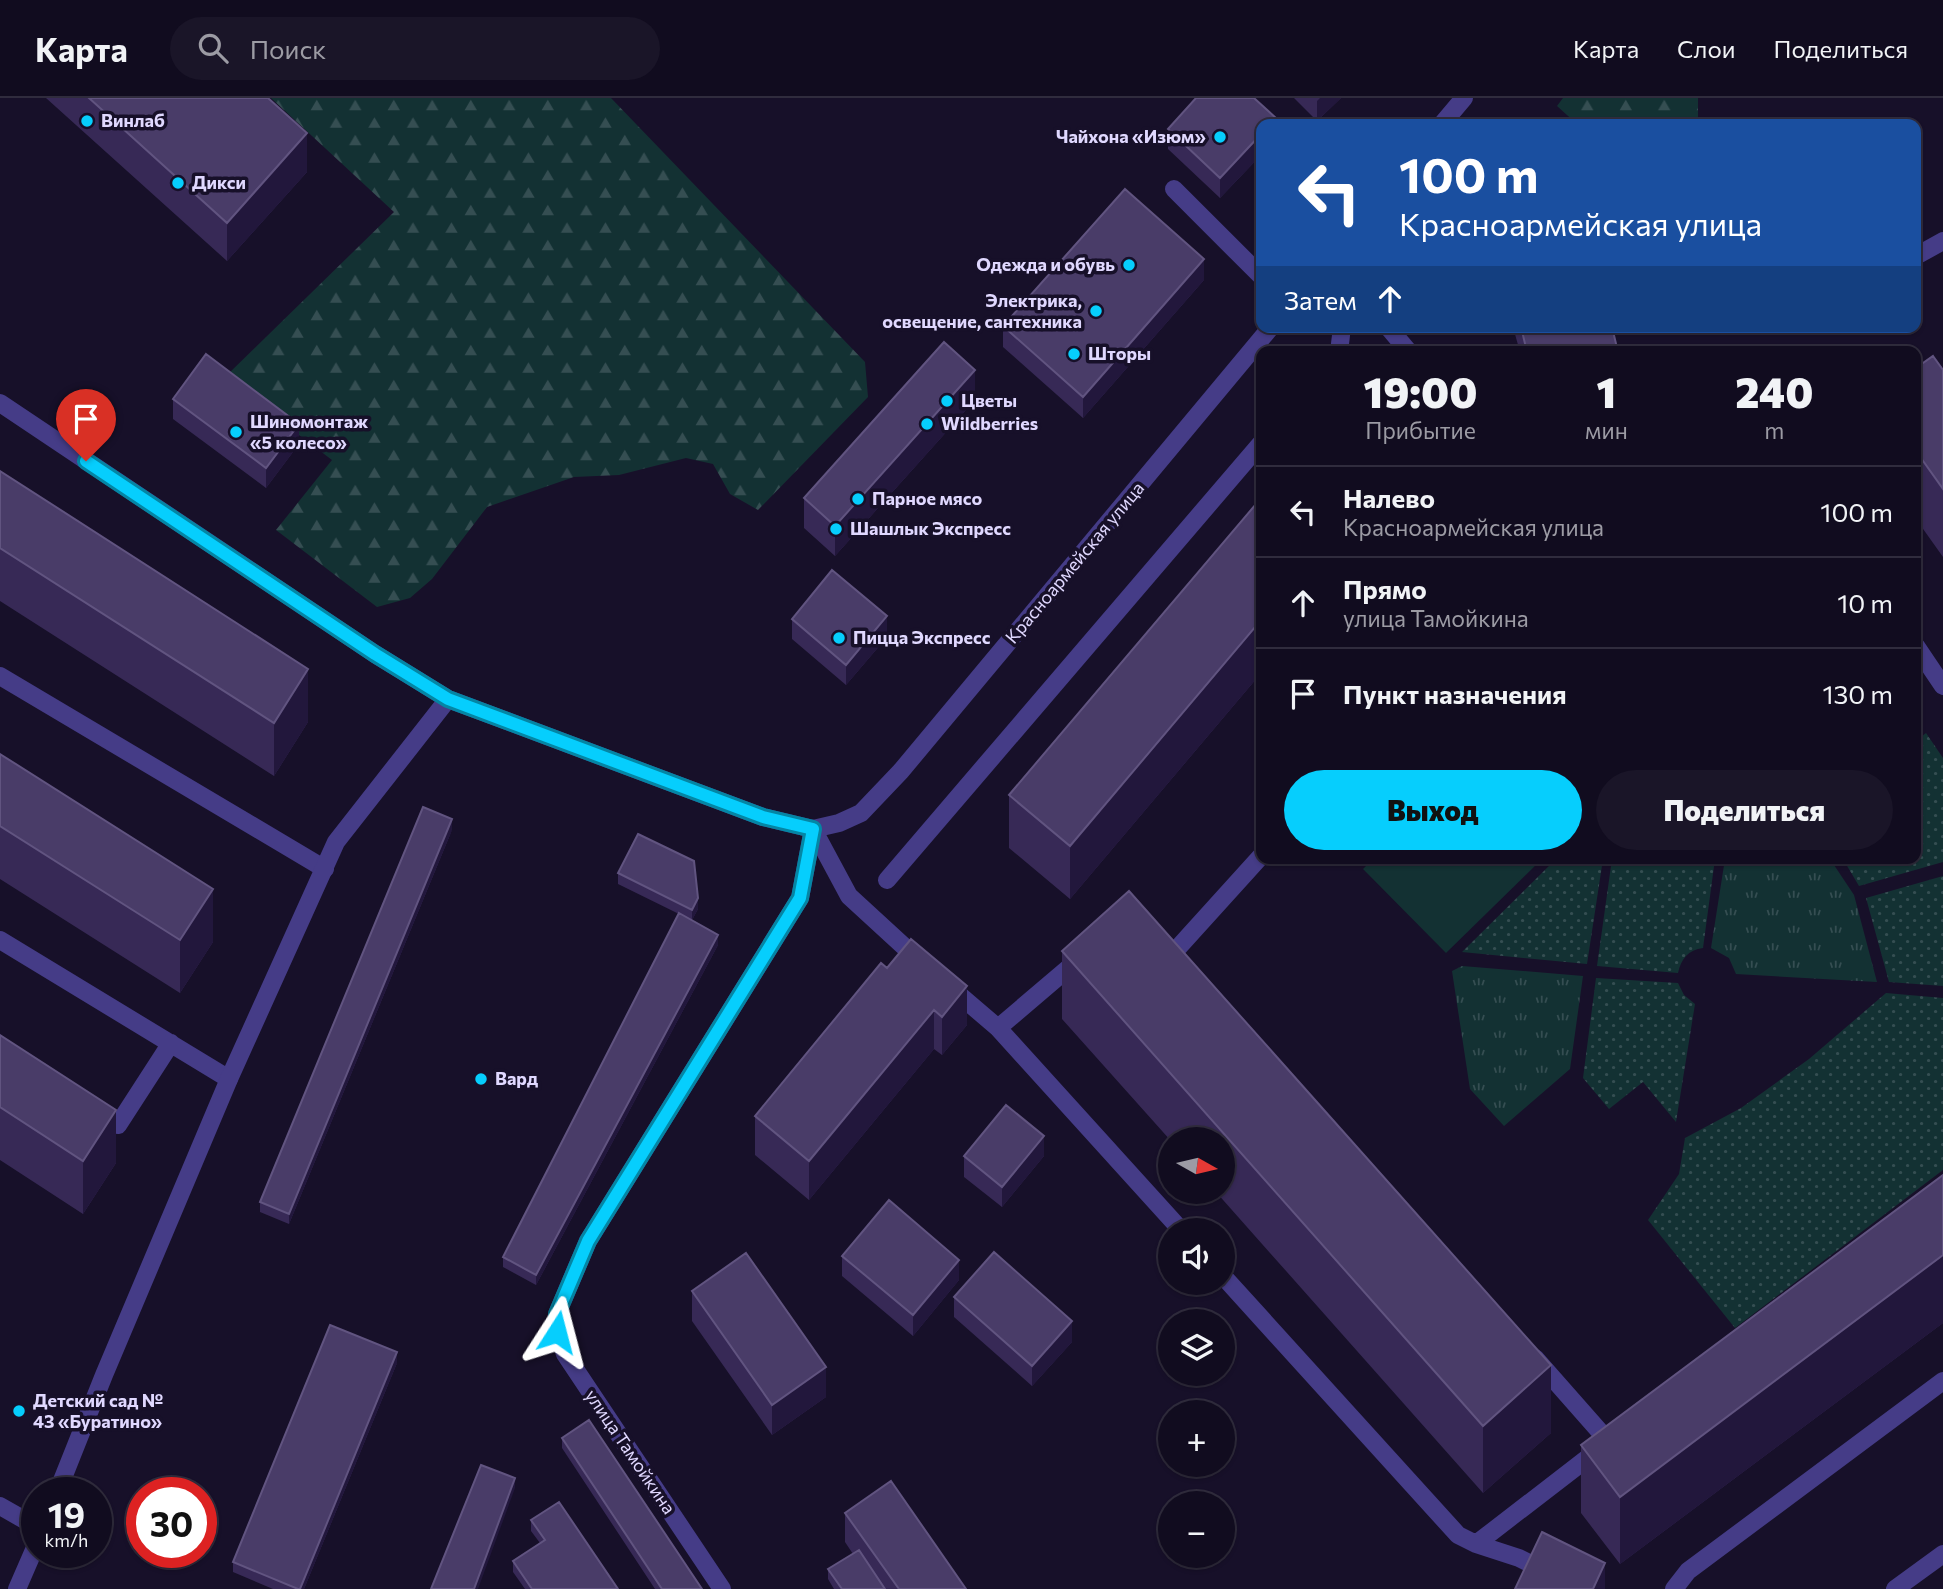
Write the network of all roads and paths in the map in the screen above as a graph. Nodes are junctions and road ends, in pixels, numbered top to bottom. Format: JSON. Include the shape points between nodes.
{"nodes":[{"id":1,"x":1464,"y":98,"type":"edge"},
{"id":2,"x":1446,"y":119,"type":"edge"},
{"id":3,"x":1174,"y":189,"type":"dead end"},
{"id":4,"x":1943,"y":240,"type":"edge"},
{"id":5,"x":1921,"y":253,"type":"edge"},
{"id":6,"x":1256,"y":271,"type":"edge"},
{"id":7,"x":1266,"y":333,"type":"edge"},
{"id":8,"x":0,"y":403,"type":"edge"},
{"id":9,"x":1256,"y":449,"type":"edge"},
{"id":10,"x":1921,"y":653,"type":"edge"},
{"id":11,"x":0,"y":676,"type":"edge"},
{"id":12,"x":1943,"y":686,"type":"edge"},
{"id":13,"x":448,"y":699,"type":"junction"},
{"id":14,"x":813,"y":829,"type":"junction"},
{"id":15,"x":1256,"y":862,"type":"edge"},
{"id":16,"x":325,"y":869,"type":"junction"},
{"id":17,"x":887,"y":880,"type":"dead end"},
{"id":18,"x":1163,"y":934,"type":"edge"},
{"id":19,"x":0,"y":940,"type":"edge"},
{"id":20,"x":1088,"y":950,"type":"edge"},
{"id":21,"x":998,"y":1028,"type":"junction"},
{"id":22,"x":171,"y":1043,"type":"junction"},
{"id":23,"x":229,"y":1079,"type":"junction"},
{"id":24,"x":83,"y":1103,"type":"edge"},
{"id":25,"x":1170,"y":1218,"type":"edge"},
{"id":26,"x":1235,"y":1289,"type":"edge"},
{"id":27,"x":1520,"y":1341,"type":"edge"},
{"id":28,"x":1943,"y":1381,"type":"edge"},
{"id":29,"x":64,"y":1477,"type":"edge"},
{"id":30,"x":0,"y":1507,"type":"edge"},
{"id":31,"x":21,"y":1518,"type":"edge"},
{"id":32,"x":1476,"y":1544,"type":"junction"},
{"id":33,"x":1943,"y":1554,"type":"edge"},
{"id":34,"x":26,"y":1568,"type":"edge"},
{"id":35,"x":17,"y":1589,"type":"edge"},
{"id":36,"x":722,"y":1589,"type":"edge"},
{"id":37,"x":1581,"y":1589,"type":"edge"},
{"id":38,"x":1675,"y":1589,"type":"edge"},
{"id":39,"x":1895,"y":1589,"type":"edge"}],
"edges":[{"from":1,"to":2,"type":"street"},
{"from":3,"to":6,"type":"street"},
{"from":4,"to":5,"type":"street"},
{"from":7,"to":14,"type":"street","name":"Красноармейская улица","via":[[901,771],[861,813]]},
{"from":8,"to":13,"type":"street"},
{"from":9,"to":17,"type":"street"},
{"from":10,"to":12,"type":"street"},
{"from":11,"to":16,"type":"street"},
{"from":13,"to":14,"type":"street","via":[[763,817]]},
{"from":13,"to":16,"type":"street","via":[[336,842]]},
{"from":14,"to":21,"type":"street","via":[[849,896]]},
{"from":14,"to":36,"type":"street","name":"улица Тамойкина","via":[[800,898],[588,1241],[557,1314],[557,1332],[565,1354]]},
{"from":15,"to":18,"type":"street","via":[[1181,955]]},
{"from":16,"to":23,"type":"street"},
{"from":19,"to":22,"type":"street"},
{"from":20,"to":21,"type":"street"},
{"from":21,"to":25,"type":"street"},
{"from":22,"to":23,"type":"street"},
{"from":22,"to":24,"type":"street","via":[[118,1125]]},
{"from":23,"to":29,"type":"street"},
{"from":26,"to":32,"type":"street","via":[[1458,1535]]},
{"from":27,"to":32,"type":"street","via":[[1615,1438]]},
{"from":28,"to":38,"type":"street","via":[[1688,1571]]},
{"from":30,"to":31,"type":"street"},
{"from":32,"to":37,"type":"street","via":[[1519,1558]]},
{"from":33,"to":39,"type":"street"},
{"from":34,"to":35,"type":"street"}]}
